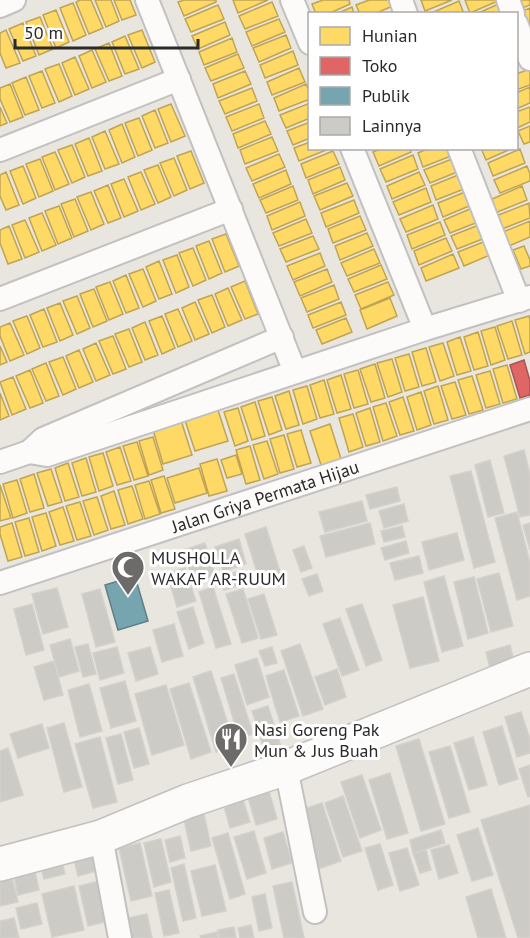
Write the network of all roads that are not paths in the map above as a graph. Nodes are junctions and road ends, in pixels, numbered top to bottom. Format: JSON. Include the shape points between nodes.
{"nodes":[{"id":1,"x":14,"y":0,"type":"edge"},
{"id":2,"x":147,"y":0,"type":"edge"},
{"id":3,"x":292,"y":0,"type":"edge"},
{"id":4,"x":0,"y":6,"type":"edge"},
{"id":5,"x":518,"y":28,"type":"edge"},
{"id":6,"x":308,"y":40,"type":"edge"},
{"id":7,"x":530,"y":59,"type":"edge"},
{"id":8,"x":179,"y":79,"type":"junction"},
{"id":9,"x":0,"y":150,"type":"edge"},
{"id":10,"x":353,"y":150,"type":"edge"},
{"id":11,"x":460,"y":150,"type":"edge"},
{"id":12,"x":231,"y":209,"type":"junction"},
{"id":13,"x":0,"y":299,"type":"edge"},
{"id":14,"x":525,"y":299,"type":"edge"},
{"id":15,"x":425,"y":329,"type":"junction"},
{"id":16,"x":282,"y":337,"type":"junction"},
{"id":17,"x":295,"y":372,"type":"junction"},
{"id":18,"x":530,"y":409,"type":"edge"},
{"id":19,"x":29,"y":453,"type":"junction"},
{"id":20,"x":0,"y":462,"type":"edge"},
{"id":21,"x":0,"y":583,"type":"edge"},
{"id":22,"x":530,"y":669,"type":"edge"},
{"id":23,"x":286,"y":768,"type":"junction"},
{"id":24,"x":100,"y":837,"type":"junction"},
{"id":25,"x":0,"y":864,"type":"edge"},
{"id":26,"x":315,"y":912,"type":"dead end"},
{"id":27,"x":120,"y":938,"type":"edge"}],
"edges":[{"from":1,"to":4,"type":"street"},
{"from":2,"to":8,"type":"street"},
{"from":3,"to":6,"type":"street"},
{"from":5,"to":7,"type":"street"},
{"from":8,"to":9,"type":"street"},
{"from":8,"to":12,"type":"street"},
{"from":10,"to":15,"type":"street"},
{"from":11,"to":14,"type":"street"},
{"from":12,"to":13,"type":"street"},
{"from":12,"to":16,"type":"street"},
{"from":14,"to":15,"type":"street"},
{"from":15,"to":17,"type":"street"},
{"from":16,"to":17,"type":"street"},
{"from":16,"to":19,"type":"street","via":[[43,438]]},
{"from":17,"to":19,"type":"street","via":[[47,455]]},
{"from":18,"to":21,"type":"street","name":"Jalan Griya Permata Hijau"},
{"from":19,"to":20,"type":"street"},
{"from":22,"to":23,"type":"street"},
{"from":23,"to":24,"type":"street","via":[[188,801]]},
{"from":23,"to":26,"type":"street"},
{"from":24,"to":25,"type":"street"},
{"from":24,"to":27,"type":"street"}]}
